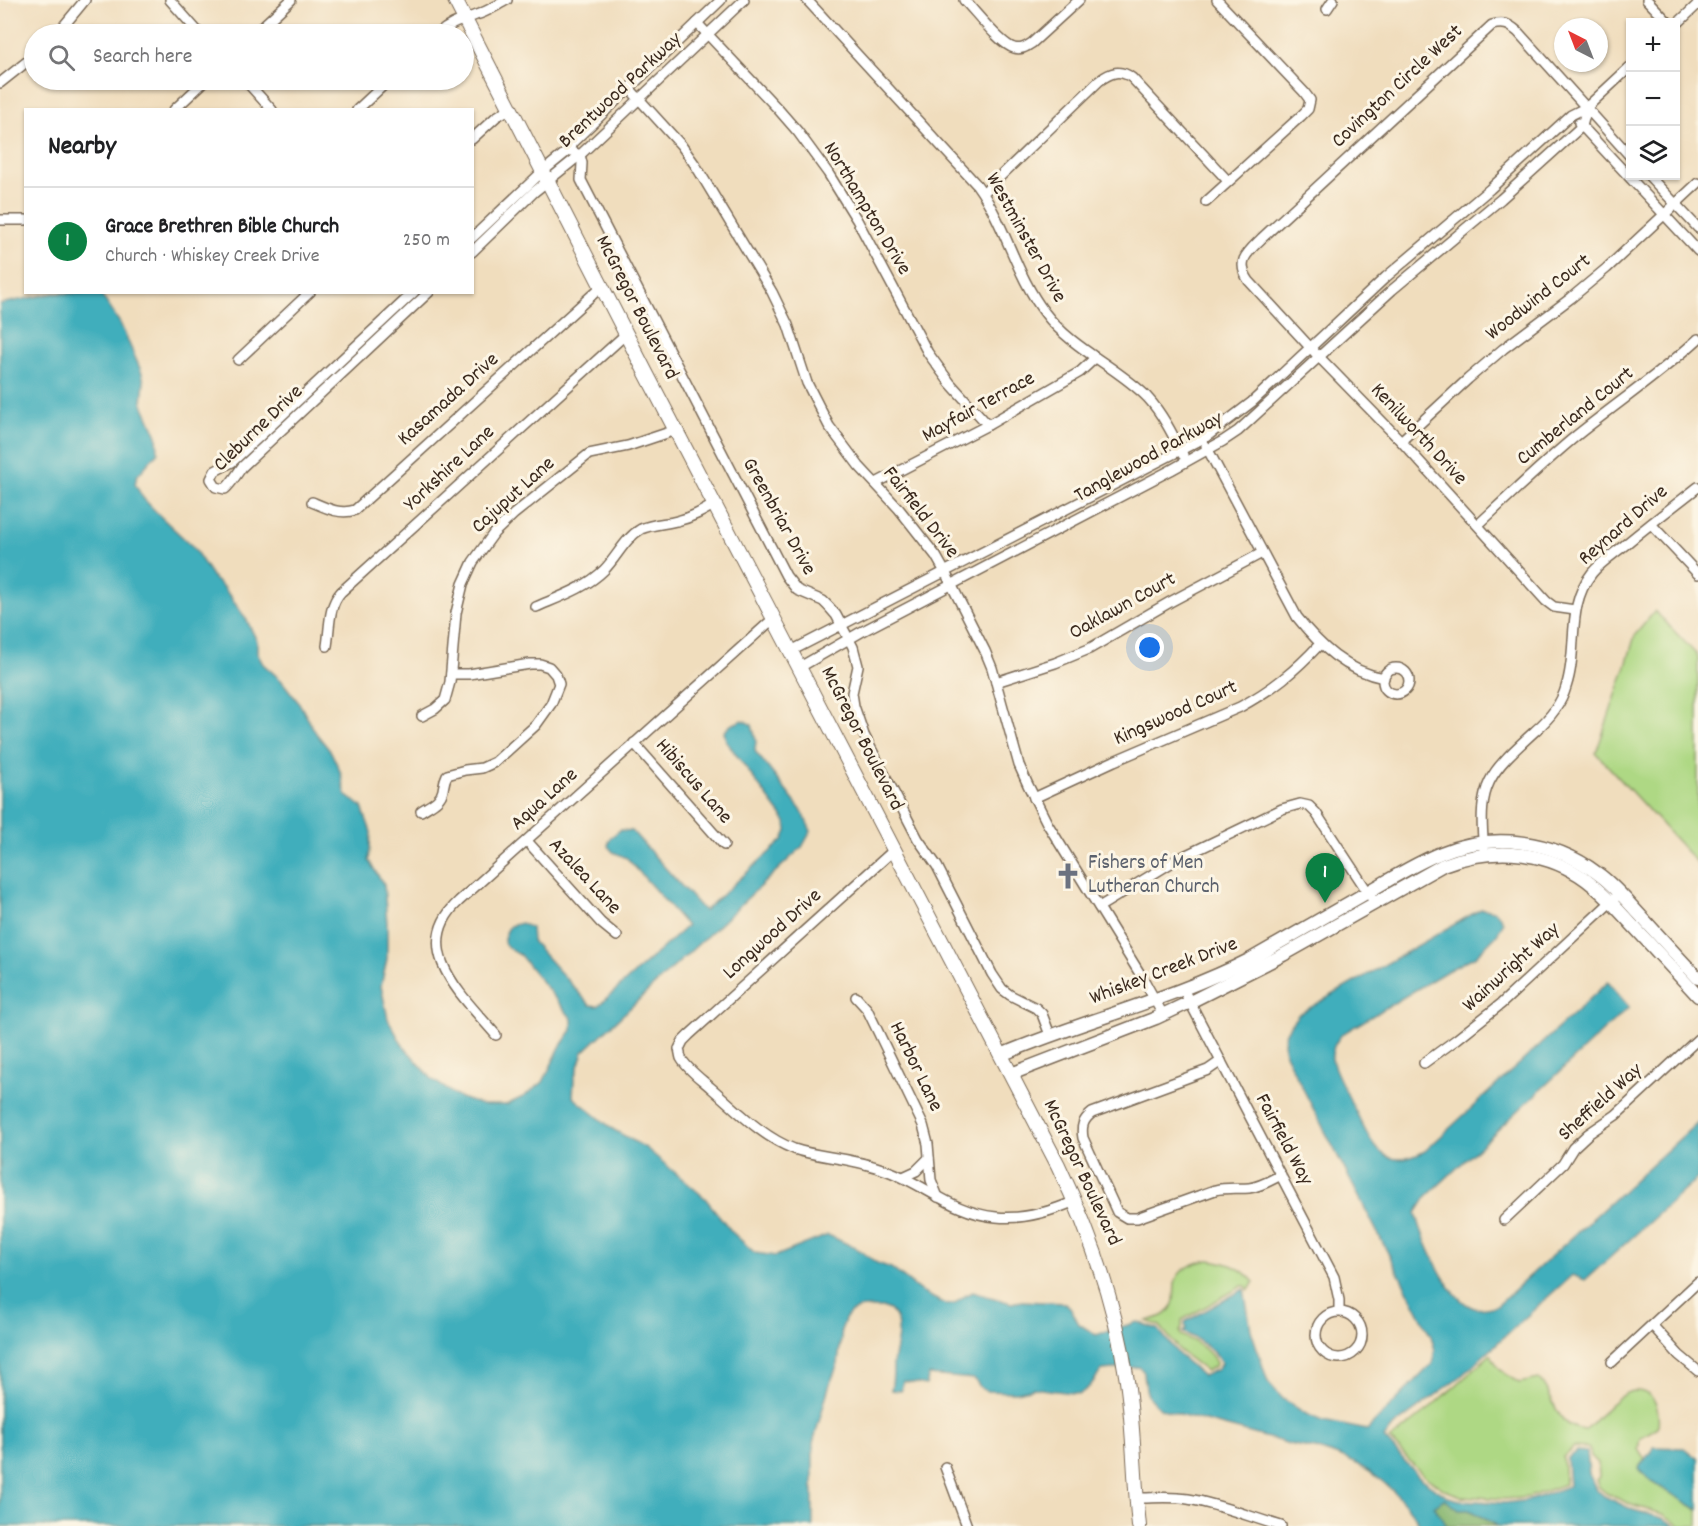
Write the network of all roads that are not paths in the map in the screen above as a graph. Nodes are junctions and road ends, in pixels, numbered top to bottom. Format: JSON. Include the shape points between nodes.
{"nodes":[{"id":1,"x":85,"y":0,"type":"edge"},
{"id":2,"x":170,"y":0,"type":"edge"},
{"id":3,"x":291,"y":0,"type":"edge"},
{"id":4,"x":455,"y":0,"type":"edge"},
{"id":5,"x":507,"y":0,"type":"edge"},
{"id":6,"x":721,"y":0,"type":"edge"},
{"id":7,"x":744,"y":0,"type":"edge"},
{"id":8,"x":807,"y":0,"type":"edge"},
{"id":9,"x":964,"y":0,"type":"edge"},
{"id":10,"x":1079,"y":0,"type":"edge"},
{"id":11,"x":1217,"y":0,"type":"edge"},
{"id":12,"x":1333,"y":0,"type":"edge"},
{"id":13,"x":1647,"y":0,"type":"edge"},
{"id":14,"x":1698,"y":4,"type":"edge"},
{"id":15,"x":1327,"y":9,"type":"dead end"},
{"id":16,"x":463,"y":18,"type":"junction"},
{"id":17,"x":1664,"y":18,"type":"edge"},
{"id":18,"x":1680,"y":21,"type":"edge"},
{"id":19,"x":697,"y":23,"type":"junction"},
{"id":20,"x":65,"y":24,"type":"edge"},
{"id":21,"x":191,"y":24,"type":"edge"},
{"id":22,"x":265,"y":24,"type":"edge"},
{"id":23,"x":451,"y":24,"type":"edge"},
{"id":24,"x":466,"y":24,"type":"edge"},
{"id":25,"x":708,"y":34,"type":"junction"},
{"id":26,"x":474,"y":40,"type":"edge"},
{"id":27,"x":24,"y":64,"type":"edge"},
{"id":28,"x":1626,"y":71,"type":"edge"},
{"id":29,"x":0,"y":83,"type":"edge"},
{"id":30,"x":628,"y":88,"type":"junction"},
{"id":31,"x":195,"y":90,"type":"edge"},
{"id":32,"x":253,"y":90,"type":"edge"},
{"id":33,"x":378,"y":90,"type":"edge"},
{"id":34,"x":639,"y":100,"type":"junction"},
{"id":35,"x":1587,"y":107,"type":"junction"},
{"id":36,"x":176,"y":108,"type":"edge"},
{"id":37,"x":270,"y":108,"type":"edge"},
{"id":38,"x":359,"y":108,"type":"edge"},
{"id":39,"x":509,"y":109,"type":"junction"},
{"id":40,"x":1571,"y":115,"type":"junction"},
{"id":41,"x":1582,"y":126,"type":"junction"},
{"id":42,"x":474,"y":137,"type":"edge"},
{"id":43,"x":569,"y":150,"type":"junction"},
{"id":44,"x":1626,"y":151,"type":"edge"},
{"id":45,"x":580,"y":155,"type":"junction"},
{"id":46,"x":545,"y":177,"type":"junction"},
{"id":47,"x":1653,"y":180,"type":"edge"},
{"id":48,"x":1228,"y":181,"type":"junction"},
{"id":49,"x":1698,"y":183,"type":"edge"},
{"id":50,"x":1486,"y":192,"type":"junction"},
{"id":51,"x":983,"y":193,"type":"junction"},
{"id":52,"x":1206,"y":202,"type":"dead end"},
{"id":53,"x":1496,"y":203,"type":"junction"},
{"id":54,"x":1676,"y":204,"type":"junction"},
{"id":55,"x":1664,"y":215,"type":"junction"},
{"id":56,"x":0,"y":220,"type":"edge"},
{"id":57,"x":24,"y":220,"type":"edge"},
{"id":58,"x":1698,"y":228,"type":"edge"},
{"id":59,"x":474,"y":236,"type":"edge"},
{"id":60,"x":474,"y":250,"type":"edge"},
{"id":61,"x":1698,"y":251,"type":"edge"},
{"id":62,"x":1398,"y":267,"type":"junction"},
{"id":63,"x":1243,"y":271,"type":"joint"},
{"id":64,"x":1407,"y":277,"type":"junction"},
{"id":65,"x":601,"y":287,"type":"junction"},
{"id":66,"x":307,"y":294,"type":"edge"},
{"id":67,"x":412,"y":294,"type":"edge"},
{"id":68,"x":427,"y":294,"type":"edge"},
{"id":69,"x":626,"y":334,"type":"junction"},
{"id":70,"x":374,"y":337,"type":"junction"},
{"id":71,"x":1698,"y":339,"type":"edge"},
{"id":72,"x":1310,"y":347,"type":"junction"},
{"id":73,"x":1320,"y":357,"type":"junction"},
{"id":74,"x":1095,"y":358,"type":"junction"},
{"id":75,"x":238,"y":360,"type":"dead end"},
{"id":76,"x":988,"y":425,"type":"junction"},
{"id":77,"x":676,"y":430,"type":"junction"},
{"id":78,"x":1201,"y":439,"type":"junction"},
{"id":79,"x":1401,"y":441,"type":"junction"},
{"id":80,"x":1181,"y":450,"type":"junction"},
{"id":81,"x":1208,"y":450,"type":"junction"},
{"id":82,"x":1186,"y":462,"type":"junction"},
{"id":83,"x":876,"y":483,"type":"junction"},
{"id":84,"x":1698,"y":487,"type":"edge"},
{"id":85,"x":312,"y":502,"type":"dead end"},
{"id":86,"x":715,"y":504,"type":"junction"},
{"id":87,"x":1651,"y":524,"type":"junction"},
{"id":88,"x":1478,"y":525,"type":"junction"},
{"id":89,"x":1262,"y":553,"type":"junction"},
{"id":90,"x":945,"y":572,"type":"junction"},
{"id":91,"x":1698,"y":574,"type":"edge"},
{"id":92,"x":951,"y":585,"type":"junction"},
{"id":93,"x":536,"y":607,"type":"dead end"},
{"id":94,"x":1575,"y":610,"type":"junction"},
{"id":95,"x":774,"y":618,"type":"junction"},
{"id":96,"x":841,"y":626,"type":"junction"},
{"id":97,"x":848,"y":639,"type":"junction"},
{"id":98,"x":1320,"y":644,"type":"junction"},
{"id":99,"x":327,"y":646,"type":"dead end"},
{"id":100,"x":791,"y":651,"type":"junction"},
{"id":101,"x":800,"y":667,"type":"junction"},
{"id":102,"x":451,"y":674,"type":"junction"},
{"id":103,"x":1384,"y":678,"type":"dead end"},
{"id":104,"x":996,"y":682,"type":"junction"},
{"id":105,"x":422,"y":716,"type":"dead end"},
{"id":106,"x":634,"y":743,"type":"junction"},
{"id":107,"x":1034,"y":798,"type":"junction"},
{"id":108,"x":421,"y":811,"type":"dead end"},
{"id":109,"x":527,"y":841,"type":"junction"},
{"id":110,"x":724,"y":845,"type":"dead end"},
{"id":111,"x":1484,"y":848,"type":"junction"},
{"id":112,"x":894,"y":850,"type":"junction"},
{"id":113,"x":1372,"y":897,"type":"junction"},
{"id":114,"x":1615,"y":898,"type":"junction"},
{"id":115,"x":1099,"y":907,"type":"junction"},
{"id":116,"x":616,"y":936,"type":"dead end"},
{"id":117,"x":1698,"y":978,"type":"edge"},
{"id":118,"x":1183,"y":989,"type":"junction"},
{"id":119,"x":856,"y":996,"type":"dead end"},
{"id":120,"x":1698,"y":996,"type":"edge"},
{"id":121,"x":1155,"y":999,"type":"junction"},
{"id":122,"x":1190,"y":1002,"type":"junction"},
{"id":123,"x":1163,"y":1015,"type":"junction"},
{"id":124,"x":496,"y":1035,"type":"dead end"},
{"id":125,"x":1050,"y":1035,"type":"junction"},
{"id":126,"x":1698,"y":1039,"type":"edge"},
{"id":127,"x":1000,"y":1054,"type":"junction"},
{"id":128,"x":1221,"y":1061,"type":"junction"},
{"id":129,"x":1424,"y":1063,"type":"dead end"},
{"id":130,"x":1011,"y":1074,"type":"junction"},
{"id":131,"x":929,"y":1158,"type":"junction"},
{"id":132,"x":1281,"y":1174,"type":"junction"},
{"id":133,"x":903,"y":1177,"type":"junction"},
{"id":134,"x":938,"y":1197,"type":"junction"},
{"id":135,"x":1075,"y":1201,"type":"junction"},
{"id":136,"x":1504,"y":1220,"type":"dead end"},
{"id":137,"x":1698,"y":1282,"type":"edge"},
{"id":138,"x":1339,"y":1311,"type":"junction"},
{"id":139,"x":1652,"y":1325,"type":"junction"},
{"id":140,"x":1612,"y":1362,"type":"dead end"},
{"id":141,"x":1698,"y":1371,"type":"edge"},
{"id":142,"x":945,"y":1467,"type":"dead end"},
{"id":143,"x":1137,"y":1498,"type":"junction"},
{"id":144,"x":967,"y":1526,"type":"edge"},
{"id":145,"x":1139,"y":1526,"type":"edge"},
{"id":146,"x":1281,"y":1526,"type":"edge"}],
"edges":[{"from":1,"to":20,"type":"street"},
{"from":2,"to":21,"type":"street"},
{"from":3,"to":22,"type":"street"},
{"from":4,"to":16,"type":"main road","name":"McGregor Boulevard"},
{"from":5,"to":16,"type":"street"},
{"from":6,"to":19,"type":"street","name":"Brentwood Parkway"},
{"from":7,"to":25,"type":"street","name":"Brentwood Parkway"},
{"from":8,"to":51,"type":"street","name":"Westminster Drive"},
{"from":9,"to":10,"type":"street","via":[[1006,45],[1015,48],[1032,43]]},
{"from":11,"to":48,"type":"street","via":[[1310,100],[1308,109]]},
{"from":12,"to":15,"type":"street"},
{"from":13,"to":17,"type":"street"},
{"from":14,"to":18,"type":"street"},
{"from":16,"to":23,"type":"street"},
{"from":16,"to":24,"type":"main road","name":"McGregor Boulevard"},
{"from":19,"to":25,"type":"street","name":"Northampton Drive"},
{"from":19,"to":30,"type":"street","name":"Brentwood Parkway"},
{"from":25,"to":34,"type":"street","name":"Brentwood Parkway"},
{"from":25,"to":76,"type":"street","name":"Northampton Drive","via":[[798,132],[828,173],[928,353]]},
{"from":26,"to":39,"type":"main road","name":"McGregor Boulevard"},
{"from":27,"to":29,"type":"street"},
{"from":28,"to":35,"type":"street","name":"Tanglewood Parkway"},
{"from":30,"to":34,"type":"street","name":"Fairfield Drive"},
{"from":30,"to":43,"type":"street","name":"Brentwood Parkway"},
{"from":31,"to":36,"type":"street"},
{"from":32,"to":37,"type":"street"},
{"from":33,"to":38,"type":"street"},
{"from":34,"to":45,"type":"street","name":"Brentwood Parkway"},
{"from":34,"to":83,"type":"street","name":"Fairfield Drive","via":[[696,166],[781,308],[807,383],[829,426]]},
{"from":35,"to":40,"type":"street","name":"Tanglewood Parkway"},
{"from":35,"to":41,"type":"street"},
{"from":35,"to":44,"type":"street"},
{"from":35,"to":63,"type":"street","name":"Covington Circle West","via":[[1511,25],[1492,25],[1262,238],[1247,254]]},
{"from":39,"to":42,"type":"street"},
{"from":39,"to":46,"type":"main road","name":"McGregor Boulevard"},
{"from":40,"to":41,"type":"street"},
{"from":40,"to":50,"type":"street","name":"Tanglewood Parkway"},
{"from":41,"to":53,"type":"street","name":"Tanglewood Parkway"},
{"from":41,"to":55,"type":"street"},
{"from":43,"to":45,"type":"street"},
{"from":43,"to":46,"type":"street","name":"Brentwood Parkway"},
{"from":45,"to":46,"type":"street","name":"Brentwood Parkway"},
{"from":45,"to":96,"type":"street","name":"Greenbriar Drive","via":[[581,180],[786,576],[797,590],[823,601]]},
{"from":46,"to":59,"type":"street"},
{"from":46,"to":60,"type":"street"},
{"from":46,"to":65,"type":"main road","name":"McGregor Boulevard"},
{"from":47,"to":54,"type":"street"},
{"from":48,"to":51,"type":"street","via":[[1132,78],[1115,72],[1099,81]]},
{"from":48,"to":52,"type":"street"},
{"from":49,"to":54,"type":"street","name":"Woodwind Court"},
{"from":50,"to":53,"type":"street"},
{"from":50,"to":62,"type":"street","name":"Tanglewood Parkway"},
{"from":51,"to":74,"type":"street","name":"Westminster Drive","via":[[1034,298],[1066,335]]},
{"from":53,"to":64,"type":"street","name":"Tanglewood Parkway"},
{"from":54,"to":55,"type":"street","name":"Woodwind Court"},
{"from":54,"to":58,"type":"street"},
{"from":55,"to":61,"type":"street"},
{"from":55,"to":79,"type":"street","name":"Woodwind Court","via":[[1572,298],[1477,371]]},
{"from":56,"to":57,"type":"street"},
{"from":62,"to":64,"type":"street"},
{"from":62,"to":72,"type":"street","name":"Tanglewood Parkway"},
{"from":63,"to":72,"type":"street","name":"Kenilworth Drive"},
{"from":64,"to":73,"type":"street","name":"Tanglewood Parkway"},
{"from":65,"to":69,"type":"main road","name":"McGregor Boulevard"},
{"from":65,"to":85,"type":"street","name":"Kasamada Drive","via":[[356,510],[338,512]]},
{"from":66,"to":75,"type":"street"},
{"from":67,"to":70,"type":"street","name":"Cleburne Drive"},
{"from":68,"to":70,"type":"street","name":"Cleburne Drive"},
{"from":69,"to":77,"type":"main road","name":"McGregor Boulevard"},
{"from":69,"to":99,"type":"street","name":"Yorkshire Lane","via":[[341,592],[332,609]]},
{"from":70,"to":70,"type":"street","name":"Cleburne Drive","via":[[232,462],[215,471],[211,479],[216,487],[225,489],[232,483],[242,467]]},
{"from":71,"to":88,"type":"street","name":"Cumberland Court","via":[[1577,435]]},
{"from":72,"to":73,"type":"street","name":"Kenilworth Drive"},
{"from":72,"to":78,"type":"street","name":"Tanglewood Parkway","via":[[1252,402]]},
{"from":73,"to":79,"type":"street","name":"Kenilworth Drive"},
{"from":73,"to":81,"type":"street","name":"Tanglewood Parkway","via":[[1238,431]]},
{"from":74,"to":76,"type":"street","name":"Mayfair Terrace","via":[[1080,372]]},
{"from":74,"to":80,"type":"street","name":"Westminster Drive","via":[[1148,399]]},
{"from":76,"to":83,"type":"street","name":"Mayfair Terrace"},
{"from":77,"to":86,"type":"main road","name":"McGregor Boulevard"},
{"from":77,"to":102,"type":"street","name":"Cajuput Lane","via":[[590,454],[494,533],[463,584]]},
{"from":78,"to":80,"type":"street","name":"Tanglewood Parkway"},
{"from":78,"to":81,"type":"street"},
{"from":79,"to":88,"type":"street","name":"Kenilworth Drive"},
{"from":80,"to":82,"type":"street","name":"Westminster Drive"},
{"from":80,"to":90,"type":"street","name":"Tanglewood Parkway"},
{"from":81,"to":82,"type":"street","name":"Tanglewood Parkway"},
{"from":81,"to":89,"type":"street"},
{"from":82,"to":92,"type":"street","name":"Tanglewood Parkway"},
{"from":83,"to":90,"type":"street","name":"Fairfield Drive"},
{"from":84,"to":87,"type":"street","name":"Reynard Drive"},
{"from":86,"to":93,"type":"street","via":[[689,518],[639,530],[601,573]]},
{"from":86,"to":95,"type":"main road","name":"McGregor Boulevard"},
{"from":87,"to":91,"type":"street"},
{"from":87,"to":94,"type":"street","name":"Reynard Drive","via":[[1592,573]]},
{"from":88,"to":94,"type":"street","name":"Kenilworth Drive","via":[[1546,601],[1554,607]]},
{"from":89,"to":98,"type":"street","via":[[1297,617]]},
{"from":89,"to":104,"type":"street","name":"Oaklawn Court","via":[[1089,649]]},
{"from":90,"to":92,"type":"street","name":"Fairfield Drive"},
{"from":90,"to":96,"type":"street","name":"Tanglewood Parkway"},
{"from":92,"to":97,"type":"street","name":"Tanglewood Parkway"},
{"from":92,"to":104,"type":"street","name":"Fairfield Drive","via":[[985,651]]},
{"from":94,"to":111,"type":"street","name":"Reynard Drive","via":[[1570,672],[1563,697],[1548,719],[1492,776],[1482,806]]},
{"from":95,"to":100,"type":"main road","name":"McGregor Boulevard"},
{"from":95,"to":106,"type":"street","name":"Aqua Lane"},
{"from":96,"to":97,"type":"street","name":"Greenbriar Drive"},
{"from":96,"to":100,"type":"street","name":"Tanglewood Parkway"},
{"from":97,"to":101,"type":"street","name":"Tanglewood Parkway"},
{"from":97,"to":125,"type":"street","name":"Greenbriar Drive","via":[[858,666],[852,693],[854,706],[864,735],[901,808],[937,866],[997,982],[1010,995],[1036,1008]]},
{"from":98,"to":103,"type":"street","via":[[1354,669]]},
{"from":98,"to":107,"type":"street","name":"Kingswood Court","via":[[1283,680],[1240,707]]},
{"from":100,"to":101,"type":"main road","name":"McGregor Boulevard"},
{"from":101,"to":112,"type":"main road","name":"McGregor Boulevard"},
{"from":102,"to":105,"type":"street","name":"Cajuput Lane","via":[[445,699]]},
{"from":102,"to":108,"type":"street","via":[[540,664],[549,667],[559,684],[536,725],[488,766],[447,775],[441,795]]},
{"from":104,"to":107,"type":"street","name":"Fairfield Drive","via":[[1019,765]]},
{"from":106,"to":109,"type":"street","name":"Aqua Lane"},
{"from":106,"to":110,"type":"street","name":"Hibiscus Lane"},
{"from":107,"to":115,"type":"street","name":"Fairfield Drive"},
{"from":109,"to":116,"type":"street","name":"Azalea Lane"},
{"from":109,"to":124,"type":"street","name":"Aqua Lane","via":[[452,908],[440,935],[439,953],[450,980]]},
{"from":111,"to":113,"type":"street","name":"Whiskey Creek Drive"},
{"from":111,"to":114,"type":"street","name":"Whiskey Creek Drive","via":[[1543,859],[1578,874]]},
{"from":112,"to":127,"type":"main road","name":"McGregor Boulevard"},
{"from":112,"to":133,"type":"street","name":"Longwood Drive","via":[[689,1035],[679,1049],[681,1058],[694,1072],[776,1140],[803,1152],[869,1165]]},
{"from":113,"to":115,"type":"street","via":[[1316,813],[1300,804],[1176,860]]},
{"from":113,"to":118,"type":"street","name":"Whiskey Creek Drive","via":[[1251,960]]},
{"from":113,"to":122,"type":"street","name":"Whiskey Creek Drive","via":[[1283,955]]},
{"from":114,"to":117,"type":"street","name":"Whiskey Creek Drive"},
{"from":114,"to":120,"type":"street","name":"Whiskey Creek Drive"},
{"from":114,"to":129,"type":"street","name":"Wainwright Way","via":[[1501,1004]]},
{"from":115,"to":121,"type":"street","name":"Fairfield Drive"},
{"from":118,"to":121,"type":"street","name":"Whiskey Creek Drive"},
{"from":118,"to":122,"type":"street","name":"Fairfield Way"},
{"from":119,"to":131,"type":"street","name":"Harbor Lane","via":[[867,1008],[923,1125]]},
{"from":121,"to":123,"type":"street","name":"Fairfield Drive"},
{"from":121,"to":125,"type":"street","name":"Whiskey Creek Drive"},
{"from":122,"to":123,"type":"street","name":"Whiskey Creek Drive"},
{"from":122,"to":128,"type":"street","name":"Fairfield Way"},
{"from":123,"to":130,"type":"street","name":"Whiskey Creek Drive"},
{"from":125,"to":127,"type":"street","name":"Whiskey Creek Drive"},
{"from":126,"to":136,"type":"street","name":"Sheffield Way","via":[[1616,1115],[1588,1134],[1563,1164]]},
{"from":127,"to":130,"type":"main road","name":"McGregor Boulevard"},
{"from":128,"to":132,"type":"street","name":"Fairfield Way"},
{"from":128,"to":132,"type":"street","via":[[1208,1070],[1085,1119],[1081,1128],[1083,1138],[1118,1212],[1126,1218],[1137,1218],[1226,1187],[1259,1186]]},
{"from":130,"to":135,"type":"main road","name":"McGregor Boulevard"},
{"from":131,"to":133,"type":"street"},
{"from":131,"to":134,"type":"street","name":"Harbor Lane"},
{"from":132,"to":138,"type":"street","name":"Fairfield Way","via":[[1334,1277]]},
{"from":133,"to":134,"type":"street"},
{"from":134,"to":135,"type":"street","via":[[976,1215],[1004,1218],[1038,1214]]},
{"from":135,"to":143,"type":"main road","name":"McGregor Boulevard","via":[[1115,1319],[1127,1379]]},
{"from":137,"to":139,"type":"street"},
{"from":138,"to":138,"type":"street","via":[[1320,1321],[1316,1329],[1320,1347],[1336,1358],[1355,1351],[1362,1333],[1353,1315]]},
{"from":139,"to":140,"type":"street"},
{"from":139,"to":141,"type":"street"},
{"from":142,"to":144,"type":"street"},
{"from":143,"to":145,"type":"main road","name":"McGregor Boulevard"},
{"from":143,"to":146,"type":"street","via":[[1187,1499]]}]}
